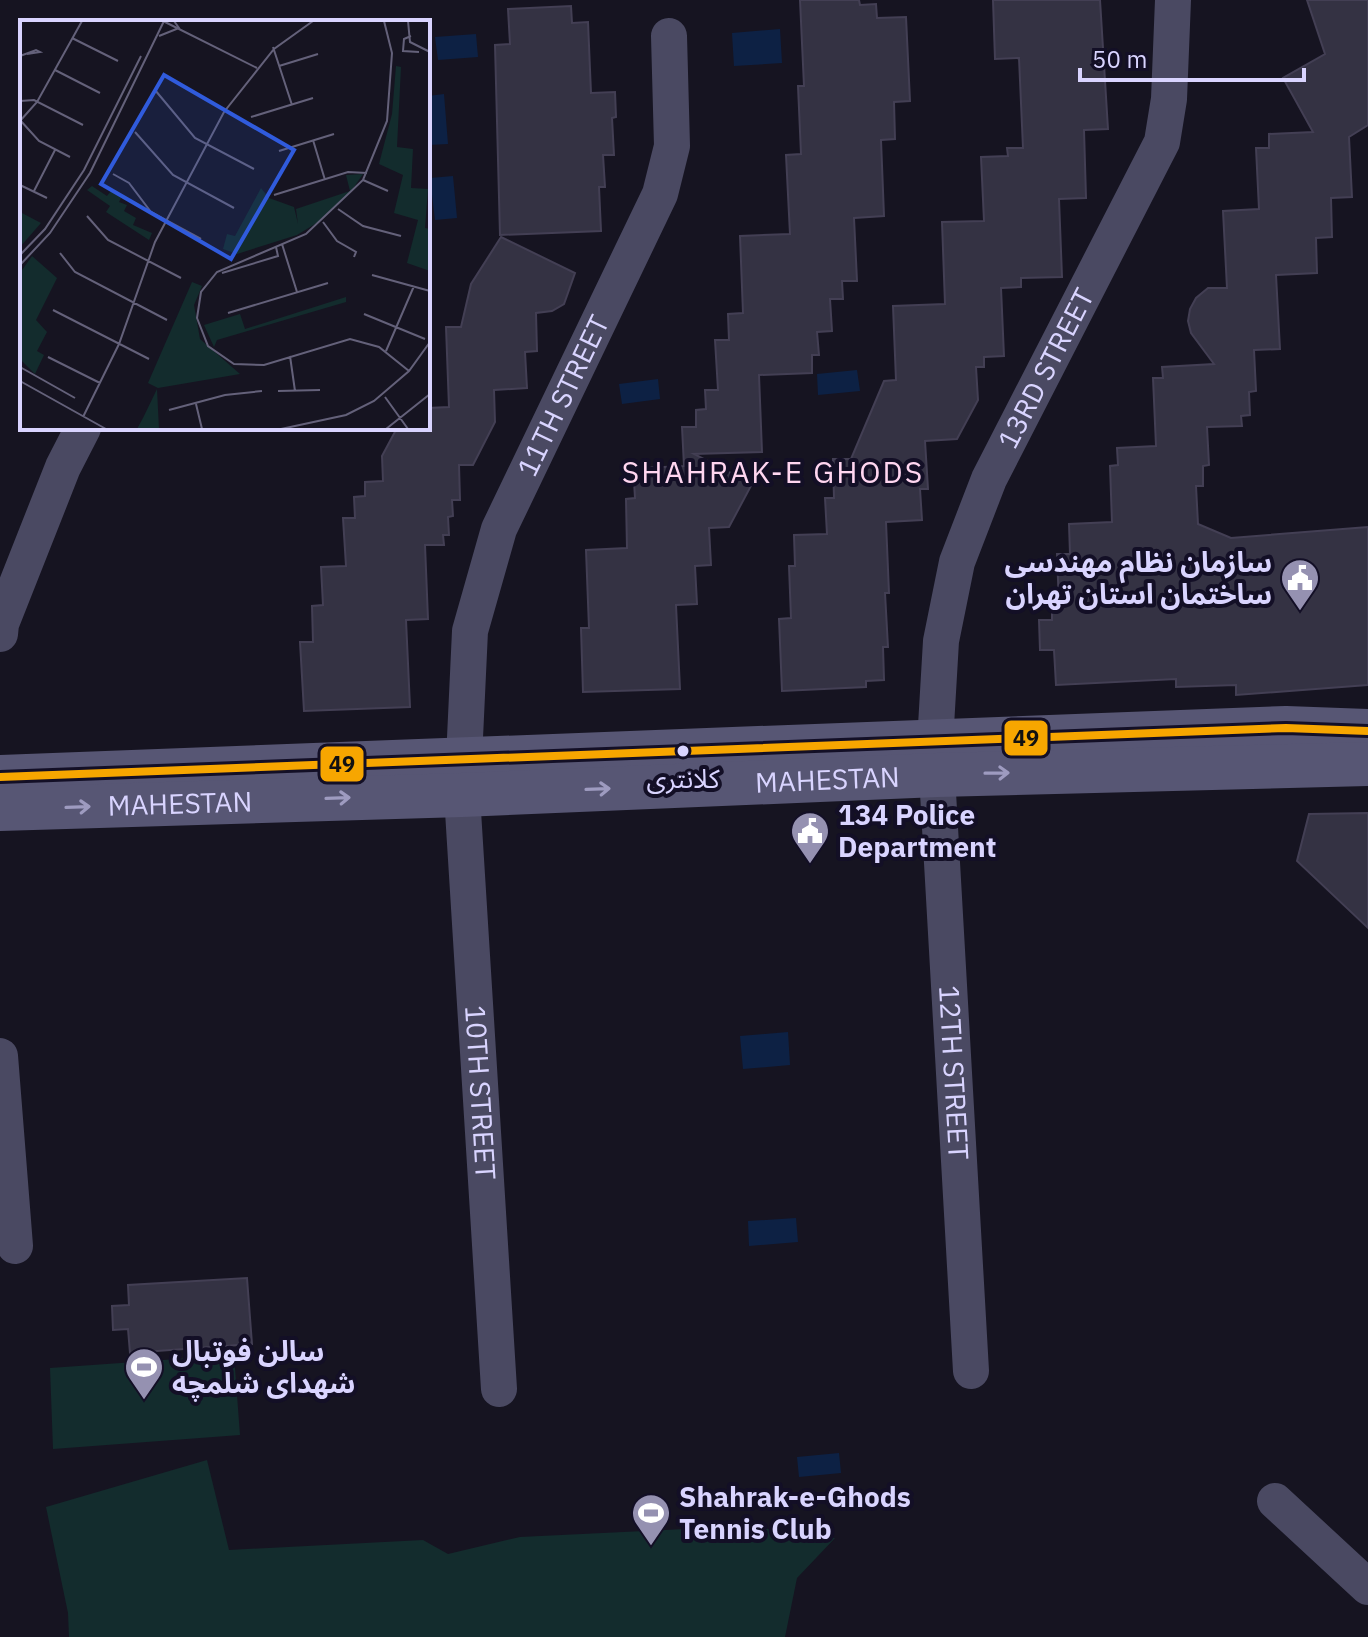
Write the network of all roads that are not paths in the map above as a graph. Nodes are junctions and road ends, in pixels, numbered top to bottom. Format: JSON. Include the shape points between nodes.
{"nodes":[{"id":1,"x":1173,"y":0,"type":"edge"},
{"id":2,"x":669,"y":36,"type":"dead end"},
{"id":3,"x":82,"y":430,"type":"edge"},
{"id":4,"x":0,"y":634,"type":"edge"},
{"id":5,"x":1368,"y":731,"type":"edge"},
{"id":6,"x":1258,"y":748,"type":"junction"},
{"id":7,"x":936,"y":759,"type":"junction"},
{"id":8,"x":1368,"y":764,"type":"edge"},
{"id":9,"x":0,"y":777,"type":"edge"},
{"id":10,"x":463,"y":777,"type":"junction"},
{"id":11,"x":0,"y":809,"type":"edge"},
{"id":12,"x":0,"y":1056,"type":"edge"},
{"id":13,"x":15,"y":1246,"type":"dead end"},
{"id":14,"x":971,"y":1371,"type":"dead end"},
{"id":15,"x":499,"y":1389,"type":"dead end"},
{"id":16,"x":1275,"y":1501,"type":"dead end"},
{"id":17,"x":1368,"y":1587,"type":"edge"}],
"edges":[{"from":1,"to":7,"type":"street","name":"13RD STREET","via":[[1162,142],[989,479],[957,562],[941,641]]},
{"from":2,"to":10,"type":"street","name":"11TH STREET","via":[[672,146],[660,194],[499,529],[470,631]]},
{"from":3,"to":4,"type":"street"},
{"from":5,"to":6,"type":"street"},
{"from":6,"to":7,"type":"street","name":"MAHESTAN"},
{"from":6,"to":8,"type":"street","name":"MAHESTAN"},
{"from":7,"to":10,"type":"street","name":"MAHESTAN"},
{"from":7,"to":14,"type":"street","name":"12TH STREET"},
{"from":9,"to":10,"type":"street"},
{"from":11,"to":10,"type":"street","name":"MAHESTAN","one_way":true},
{"from":10,"to":15,"type":"street","name":"10TH STREET"},
{"from":12,"to":13,"type":"street"},
{"from":16,"to":17,"type":"street"}]}
